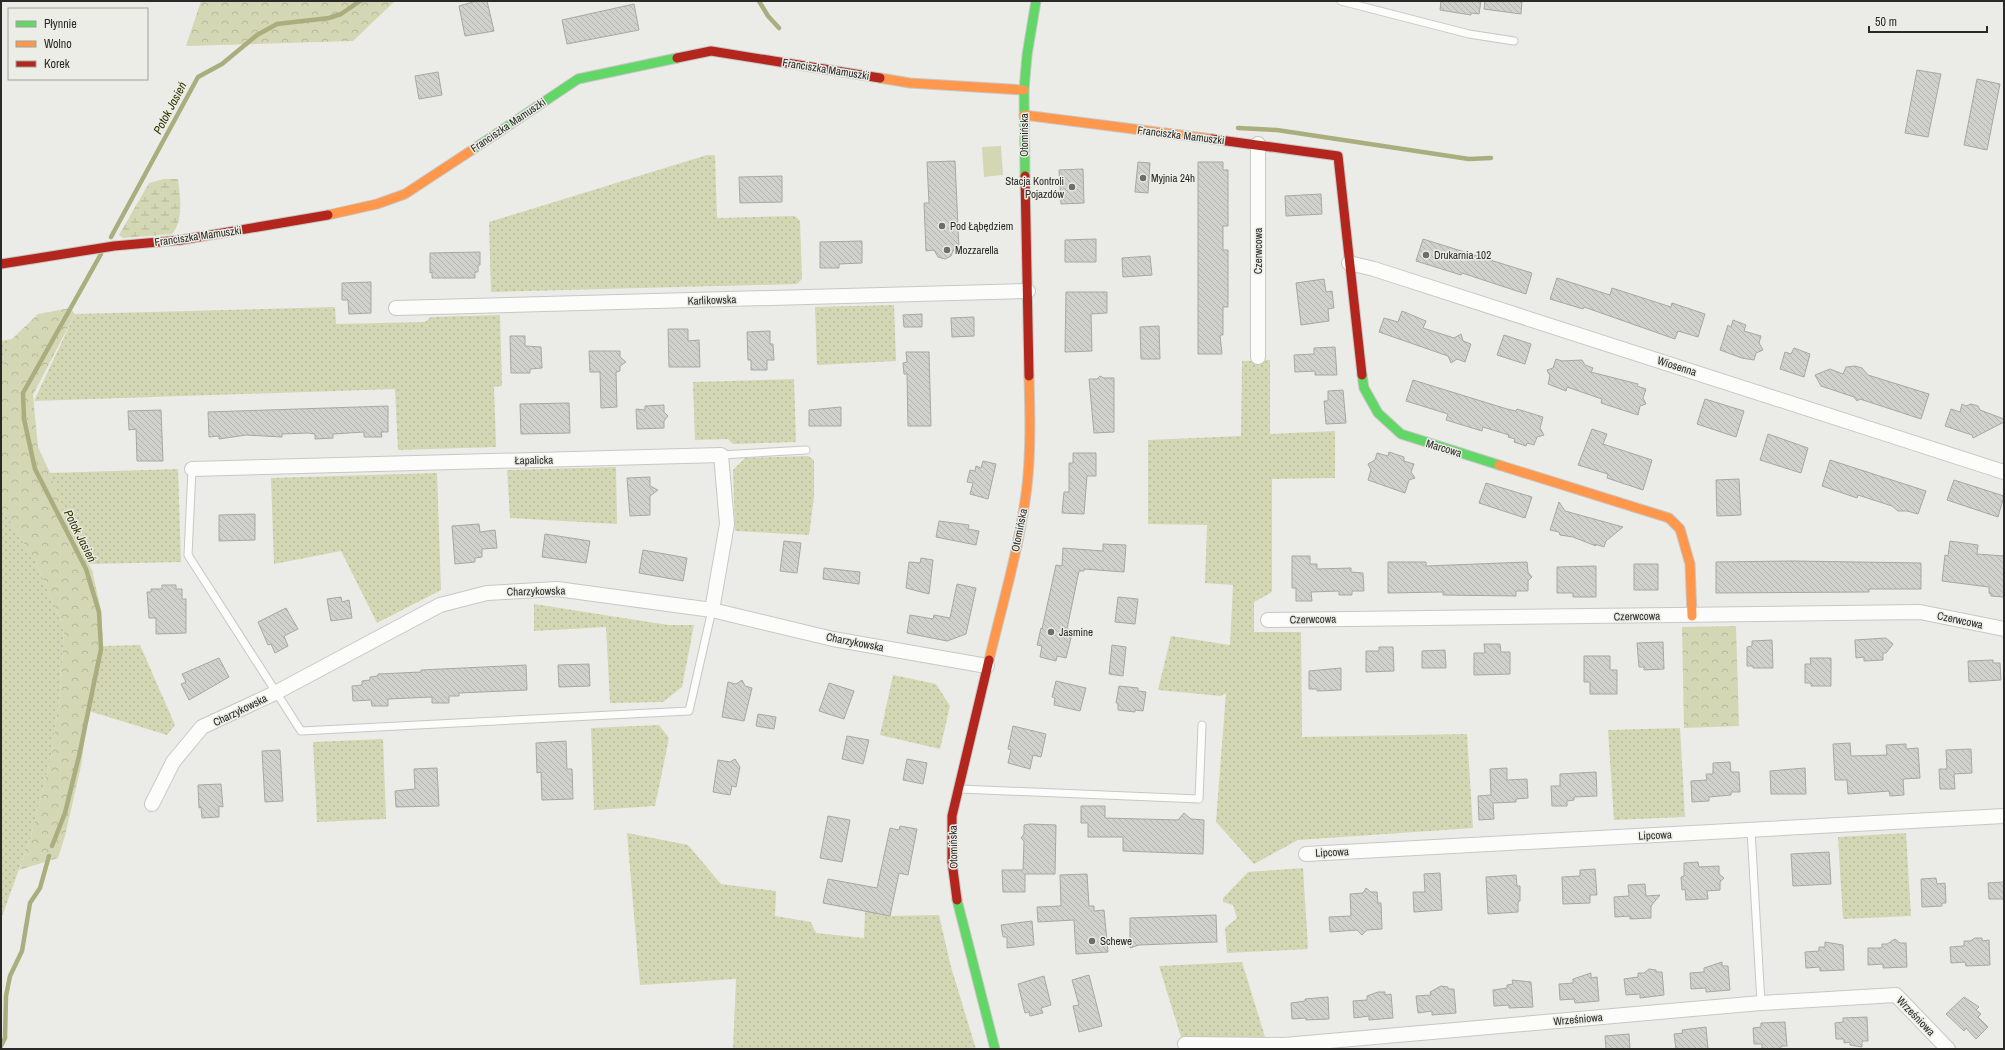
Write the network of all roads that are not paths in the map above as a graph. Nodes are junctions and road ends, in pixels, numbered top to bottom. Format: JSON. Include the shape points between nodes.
{"nodes":[{"id":1,"x":1036,"y":1,"type":"edge"},
{"id":2,"x":1341,"y":1,"type":"edge"},
{"id":3,"x":1514,"y":41,"type":"dead end"},
{"id":4,"x":1024,"y":90,"type":"junction"},
{"id":5,"x":1024,"y":115,"type":"junction"},
{"id":6,"x":1258,"y":144,"type":"junction"},
{"id":7,"x":1338,"y":156,"type":"joint"},
{"id":8,"x":1349,"y":263,"type":"junction"},
{"id":9,"x":1,"y":264,"type":"edge"},
{"id":10,"x":1028,"y":291,"type":"junction"},
{"id":11,"x":396,"y":308,"type":"dead end"},
{"id":12,"x":1258,"y":357,"type":"dead end"},
{"id":13,"x":806,"y":450,"type":"dead end"},
{"id":14,"x":720,"y":455,"type":"junction"},
{"id":15,"x":192,"y":469,"type":"joint"},
{"id":16,"x":2004,"y":472,"type":"edge"},
{"id":17,"x":712,"y":610,"type":"junction"},
{"id":18,"x":1692,"y":616,"type":"junction"},
{"id":19,"x":1268,"y":620,"type":"dead end"},
{"id":20,"x":2004,"y":629,"type":"edge"},
{"id":21,"x":987,"y":666,"type":"junction"},
{"id":22,"x":275,"y":693,"type":"junction"},
{"id":23,"x":1202,"y":725,"type":"dead end"},
{"id":24,"x":959,"y":789,"type":"junction"},
{"id":25,"x":152,"y":804,"type":"dead end"},
{"id":26,"x":2004,"y":816,"type":"edge"},
{"id":27,"x":1751,"y":830,"type":"junction"},
{"id":28,"x":1306,"y":854,"type":"dead end"},
{"id":29,"x":1761,"y":1003,"type":"junction"},
{"id":30,"x":1185,"y":1044,"type":"dead end"},
{"id":31,"x":995,"y":1049,"type":"edge"},
{"id":32,"x":1948,"y":1049,"type":"edge"}],
"edges":[{"from":1,"to":4,"type":"street","name":"Otomińska"},
{"from":2,"to":3,"type":"lane","via":[[1469,34]]},
{"from":4,"to":5,"type":"street","name":"Otomińska"},
{"from":4,"to":9,"type":"street","name":"Franciszka Mamuszki","via":[[910,83],[711,51],[578,78],[405,194],[377,204],[181,240],[114,246]]},
{"from":5,"to":6,"type":"street","name":"Franciszka Mamuszki"},
{"from":5,"to":10,"type":"street","name":"Otomińska"},
{"from":6,"to":7,"type":"street","name":"Franciszka Mamuszki"},
{"from":6,"to":12,"type":"street","name":"Czerwcowa"},
{"from":7,"to":8,"type":"street","name":"Marcowa"},
{"from":8,"to":16,"type":"street","name":"Wiosenna","via":[[1382,271]]},
{"from":8,"to":18,"type":"street","name":"Marcowa","via":[[1364,388],[1378,412],[1401,434],[1669,518],[1680,529],[1690,564]]},
{"from":10,"to":11,"type":"street","name":"Karlikowska"},
{"from":10,"to":21,"type":"street","name":"Otomińska","via":[[1030,436],[1027,486],[1016,547]]},
{"from":13,"to":14,"type":"lane"},
{"from":14,"to":15,"type":"street","name":"Łapalicka"},
{"from":14,"to":17,"type":"street","via":[[727,524]]},
{"from":15,"to":22,"type":"lane","via":[[188,555]]},
{"from":17,"to":21,"type":"street","name":"Charzykowska","via":[[833,639]]},
{"from":17,"to":22,"type":"street","name":"Charzykowska","via":[[557,589],[487,593],[440,605]]},
{"from":17,"to":22,"type":"lane","via":[[689,711],[301,731]]},
{"from":18,"to":19,"type":"street","name":"Czerwcowa"},
{"from":18,"to":20,"type":"street","name":"Czerwcowa","via":[[1920,612]]},
{"from":21,"to":24,"type":"street","name":"Otomińska"},
{"from":22,"to":25,"type":"street","name":"Charzykowska","via":[[202,728],[173,762]]},
{"from":23,"to":24,"type":"lane","via":[[1199,799]]},
{"from":24,"to":31,"type":"street","name":"Otomińska","via":[[952,816],[952,862],[957,903]]},
{"from":26,"to":27,"type":"street","name":"Lipcowa"},
{"from":27,"to":28,"type":"street","name":"Lipcowa"},
{"from":27,"to":29,"type":"lane"},
{"from":29,"to":30,"type":"street","name":"Wrześniowa","via":[[1284,1045]]},
{"from":29,"to":32,"type":"street","name":"Wrześniowa","via":[[1896,995]]}]}
